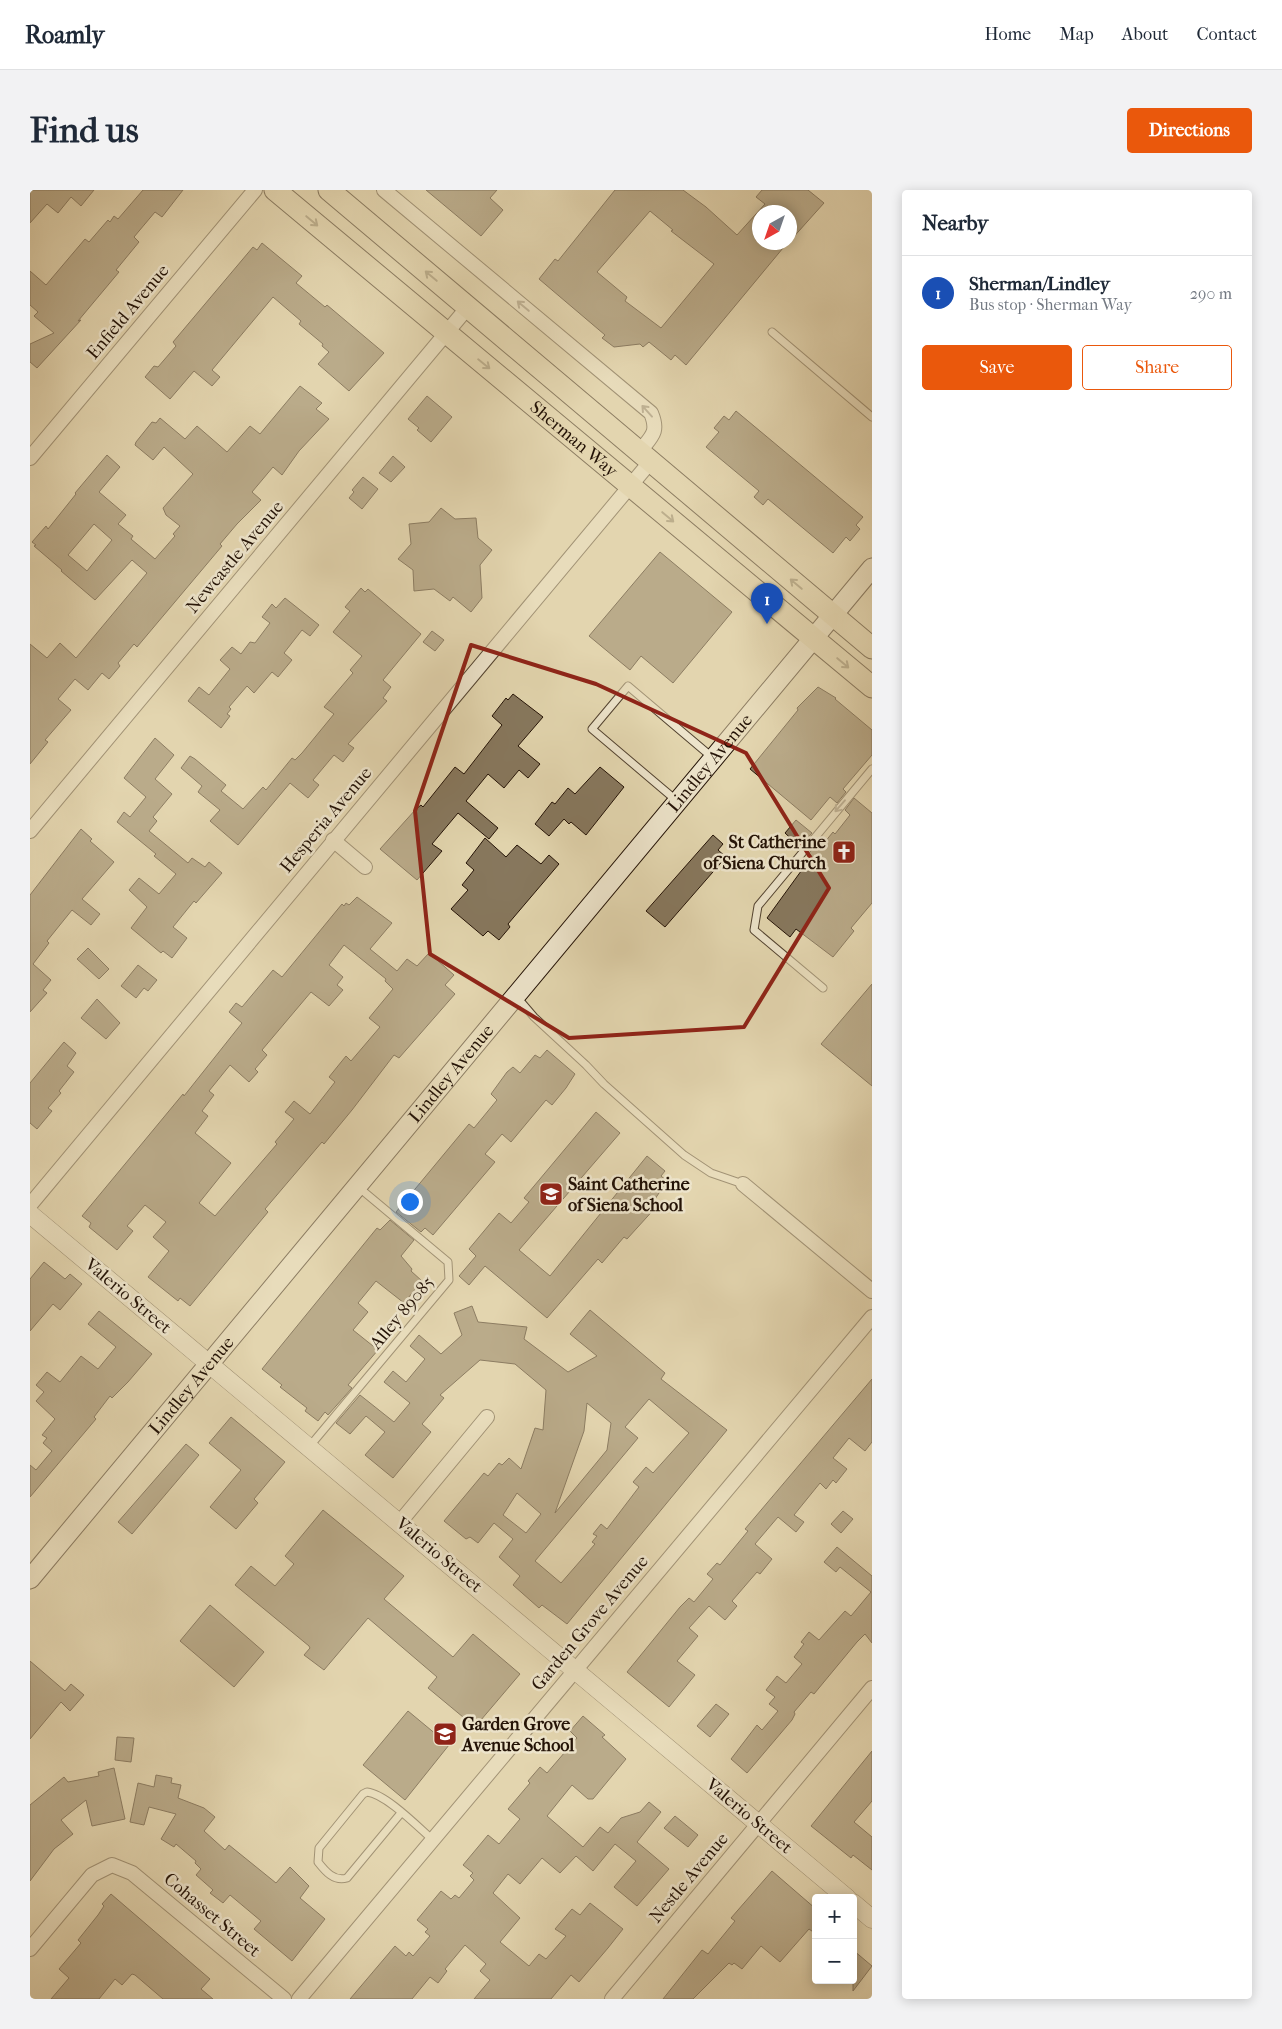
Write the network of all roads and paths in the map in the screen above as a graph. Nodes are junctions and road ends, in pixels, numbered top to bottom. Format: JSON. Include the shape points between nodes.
{"nodes":[{"id":1,"x":255,"y":190,"type":"edge"},
{"id":2,"x":274,"y":190,"type":"edge"},
{"id":3,"x":329,"y":190,"type":"edge"},
{"id":4,"x":384,"y":190,"type":"edge"},
{"id":5,"x":468,"y":307,"type":"junction"},
{"id":6,"x":772,"y":332,"type":"dead end"},
{"id":7,"x":446,"y":334,"type":"junction"},
{"id":8,"x":872,"y":417,"type":"edge"},
{"id":9,"x":646,"y":456,"type":"junction"},
{"id":10,"x":30,"y":458,"type":"edge"},
{"id":11,"x":631,"y":485,"type":"junction"},
{"id":12,"x":872,"y":568,"type":"edge"},
{"id":13,"x":834,"y":615,"type":"junction"},
{"id":14,"x":814,"y":639,"type":"junction"},
{"id":15,"x":872,"y":648,"type":"edge"},
{"id":16,"x":872,"y":687,"type":"edge"},
{"id":17,"x":714,"y":758,"type":"junction"},
{"id":18,"x":872,"y":769,"type":"edge"},
{"id":19,"x":678,"y":802,"type":"junction"},
{"id":20,"x":30,"y":831,"type":"edge"},
{"id":21,"x":333,"y":840,"type":"junction"},
{"id":22,"x":365,"y":867,"type":"dead end"},
{"id":23,"x":823,"y":988,"type":"dead end"},
{"id":24,"x":516,"y":996,"type":"junction"},
{"id":25,"x":743,"y":1184,"type":"joint"},
{"id":26,"x":357,"y":1186,"type":"junction"},
{"id":27,"x":30,"y":1205,"type":"edge"},
{"id":28,"x":30,"y":1214,"type":"edge"},
{"id":29,"x":872,"y":1291,"type":"edge"},
{"id":30,"x":872,"y":1318,"type":"edge"},
{"id":31,"x":210,"y":1364,"type":"junction"},
{"id":32,"x":487,"y":1417,"type":"dead end"},
{"id":33,"x":308,"y":1447,"type":"junction"},
{"id":34,"x":400,"y":1522,"type":"junction"},
{"id":35,"x":30,"y":1579,"type":"edge"},
{"id":36,"x":576,"y":1670,"type":"junction"},
{"id":37,"x":872,"y":1688,"type":"edge"},
{"id":38,"x":402,"y":1814,"type":"junction"},
{"id":39,"x":759,"y":1823,"type":"junction"},
{"id":40,"x":433,"y":1840,"type":"junction"},
{"id":41,"x":842,"y":1894,"type":"edge"},
{"id":42,"x":857,"y":1906,"type":"edge"},
{"id":43,"x":872,"y":1919,"type":"edge"},
{"id":44,"x":30,"y":1949,"type":"edge"},
{"id":45,"x":284,"y":1999,"type":"edge"},
{"id":46,"x":299,"y":1999,"type":"edge"},
{"id":47,"x":612,"y":1999,"type":"edge"}],
"edges":[{"from":1,"to":10,"type":"street","name":"Enfield Avenue"},
{"from":2,"to":7,"type":"main road","name":"Sherman Way","one_way":true},
{"from":5,"to":3,"type":"main road","name":"Sherman Way","one_way":true},
{"from":9,"to":4,"type":"street","name":"Sherman Way","one_way":true,"via":[[656,424],[651,412]]},
{"from":5,"to":7,"type":"street","name":"Newcastle Avenue"},
{"from":5,"to":9,"type":"main road","name":"Sherman Way"},
{"from":6,"to":8,"type":"lane"},
{"from":7,"to":11,"type":"main road","name":"Sherman Way","one_way":true},
{"from":7,"to":20,"type":"street","name":"Newcastle Avenue"},
{"from":9,"to":11,"type":"street","name":"Hesperia Avenue"},
{"from":13,"to":9,"type":"main road","name":"Sherman Way","one_way":true},
{"from":11,"to":14,"type":"main road","name":"Sherman Way","one_way":true},
{"from":11,"to":21,"type":"street","name":"Hesperia Avenue"},
{"from":12,"to":13,"type":"main road","name":"Lindley Avenue"},
{"from":13,"to":14,"type":"main road","name":"Lindley Avenue"},
{"from":13,"to":15,"type":"main road","name":"Sherman Way"},
{"from":14,"to":16,"type":"main road","name":"Sherman Way","one_way":true},
{"from":14,"to":17,"type":"main road","name":"Lindley Avenue"},
{"from":17,"to":19,"type":"main road","name":"Lindley Avenue"},
{"from":17,"to":19,"type":"lane","via":[[628,686],[622,693],[592,730]]},
{"from":18,"to":23,"type":"lane","one_way":true,"via":[[758,906],[754,930]]},
{"from":19,"to":24,"type":"main road","name":"Lindley Avenue"},
{"from":21,"to":22,"type":"street"},
{"from":21,"to":27,"type":"street","name":"Hesperia Avenue"},
{"from":24,"to":25,"type":"lane","via":[[604,1084],[684,1155],[711,1173]]},
{"from":24,"to":26,"type":"main road","name":"Lindley Avenue"},
{"from":25,"to":29,"type":"street"},
{"from":26,"to":31,"type":"main road","name":"Lindley Avenue"},
{"from":26,"to":33,"type":"lane","name":"Alley 89085","via":[[448,1262],[449,1280]]},
{"from":28,"to":31,"type":"street","name":"Valerio Street"},
{"from":30,"to":36,"type":"street","name":"Garden Grove Avenue"},
{"from":31,"to":33,"type":"street","name":"Valerio Street"},
{"from":31,"to":35,"type":"main road","name":"Lindley Avenue"},
{"from":32,"to":34,"type":"street"},
{"from":33,"to":34,"type":"street","name":"Valerio Street"},
{"from":34,"to":36,"type":"street","name":"Valerio Street"},
{"from":36,"to":39,"type":"street","name":"Valerio Street"},
{"from":36,"to":40,"type":"street","name":"Garden Grove Avenue"},
{"from":37,"to":39,"type":"street","name":"Nestle Avenue"},
{"from":38,"to":38,"type":"lane","via":[[374,1792],[363,1794],[318,1848],[318,1862],[332,1876],[347,1878]]},
{"from":38,"to":40,"type":"lane"},
{"from":39,"to":41,"type":"street","name":"Valerio Street"},
{"from":39,"to":47,"type":"street","name":"Nestle Avenue"},
{"from":40,"to":46,"type":"street","name":"Garden Grove Avenue"},
{"from":42,"to":43,"type":"street"},
{"from":44,"to":45,"type":"street","name":"Cohasset Street","via":[[92,1876],[112,1865],[132,1873]]}]}
